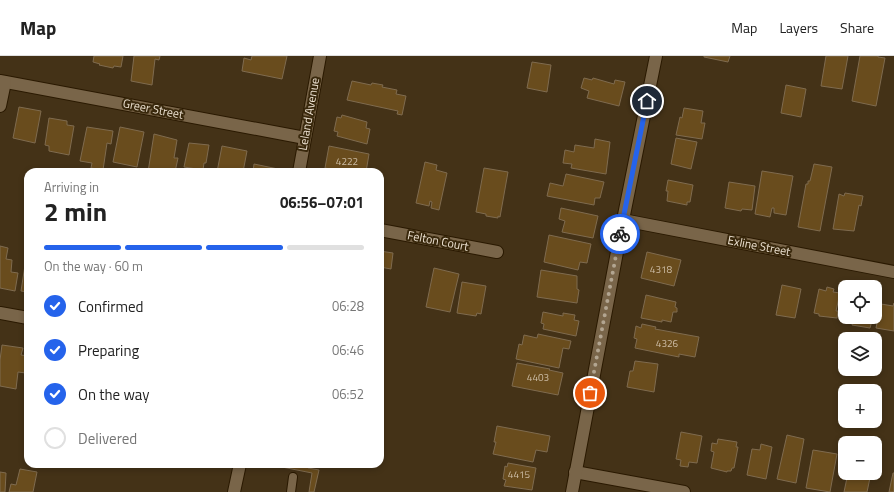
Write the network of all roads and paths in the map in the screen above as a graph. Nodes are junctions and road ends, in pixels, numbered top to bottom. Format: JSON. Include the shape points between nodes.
{"nodes":[{"id":1,"x":320,"y":56,"type":"edge"},
{"id":2,"x":656,"y":56,"type":"edge"},
{"id":3,"x":2,"y":81,"type":"edge"},
{"id":4,"x":0,"y":106,"type":"edge"},
{"id":5,"x":305,"y":138,"type":"junction"},
{"id":6,"x":300,"y":168,"type":"edge"},
{"id":7,"x":623,"y":220,"type":"junction"},
{"id":8,"x":384,"y":231,"type":"edge"},
{"id":9,"x":497,"y":252,"type":"dead end"},
{"id":10,"x":894,"y":272,"type":"edge"},
{"id":11,"x":0,"y":312,"type":"edge"},
{"id":12,"x":24,"y":317,"type":"edge"},
{"id":13,"x":239,"y":468,"type":"edge"},
{"id":14,"x":576,"y":472,"type":"junction"},
{"id":15,"x":293,"y":477,"type":"dead end"},
{"id":16,"x":234,"y":492,"type":"edge"},
{"id":17,"x":291,"y":492,"type":"edge"},
{"id":18,"x":572,"y":492,"type":"edge"},
{"id":19,"x":684,"y":492,"type":"edge"}],
"edges":[{"from":1,"to":5,"type":"street","name":"Leland Avenue"},
{"from":2,"to":7,"type":"street"},
{"from":3,"to":4,"type":"street"},
{"from":3,"to":5,"type":"street","name":"Greer Street"},
{"from":5,"to":6,"type":"street","name":"Leland Avenue"},
{"from":7,"to":10,"type":"street","name":"Exline Street"},
{"from":7,"to":14,"type":"street"},
{"from":8,"to":9,"type":"street","name":"Felton Court"},
{"from":11,"to":12,"type":"street"},
{"from":13,"to":16,"type":"street"},
{"from":14,"to":18,"type":"street"},
{"from":14,"to":19,"type":"street"},
{"from":15,"to":17,"type":"lane"}]}
